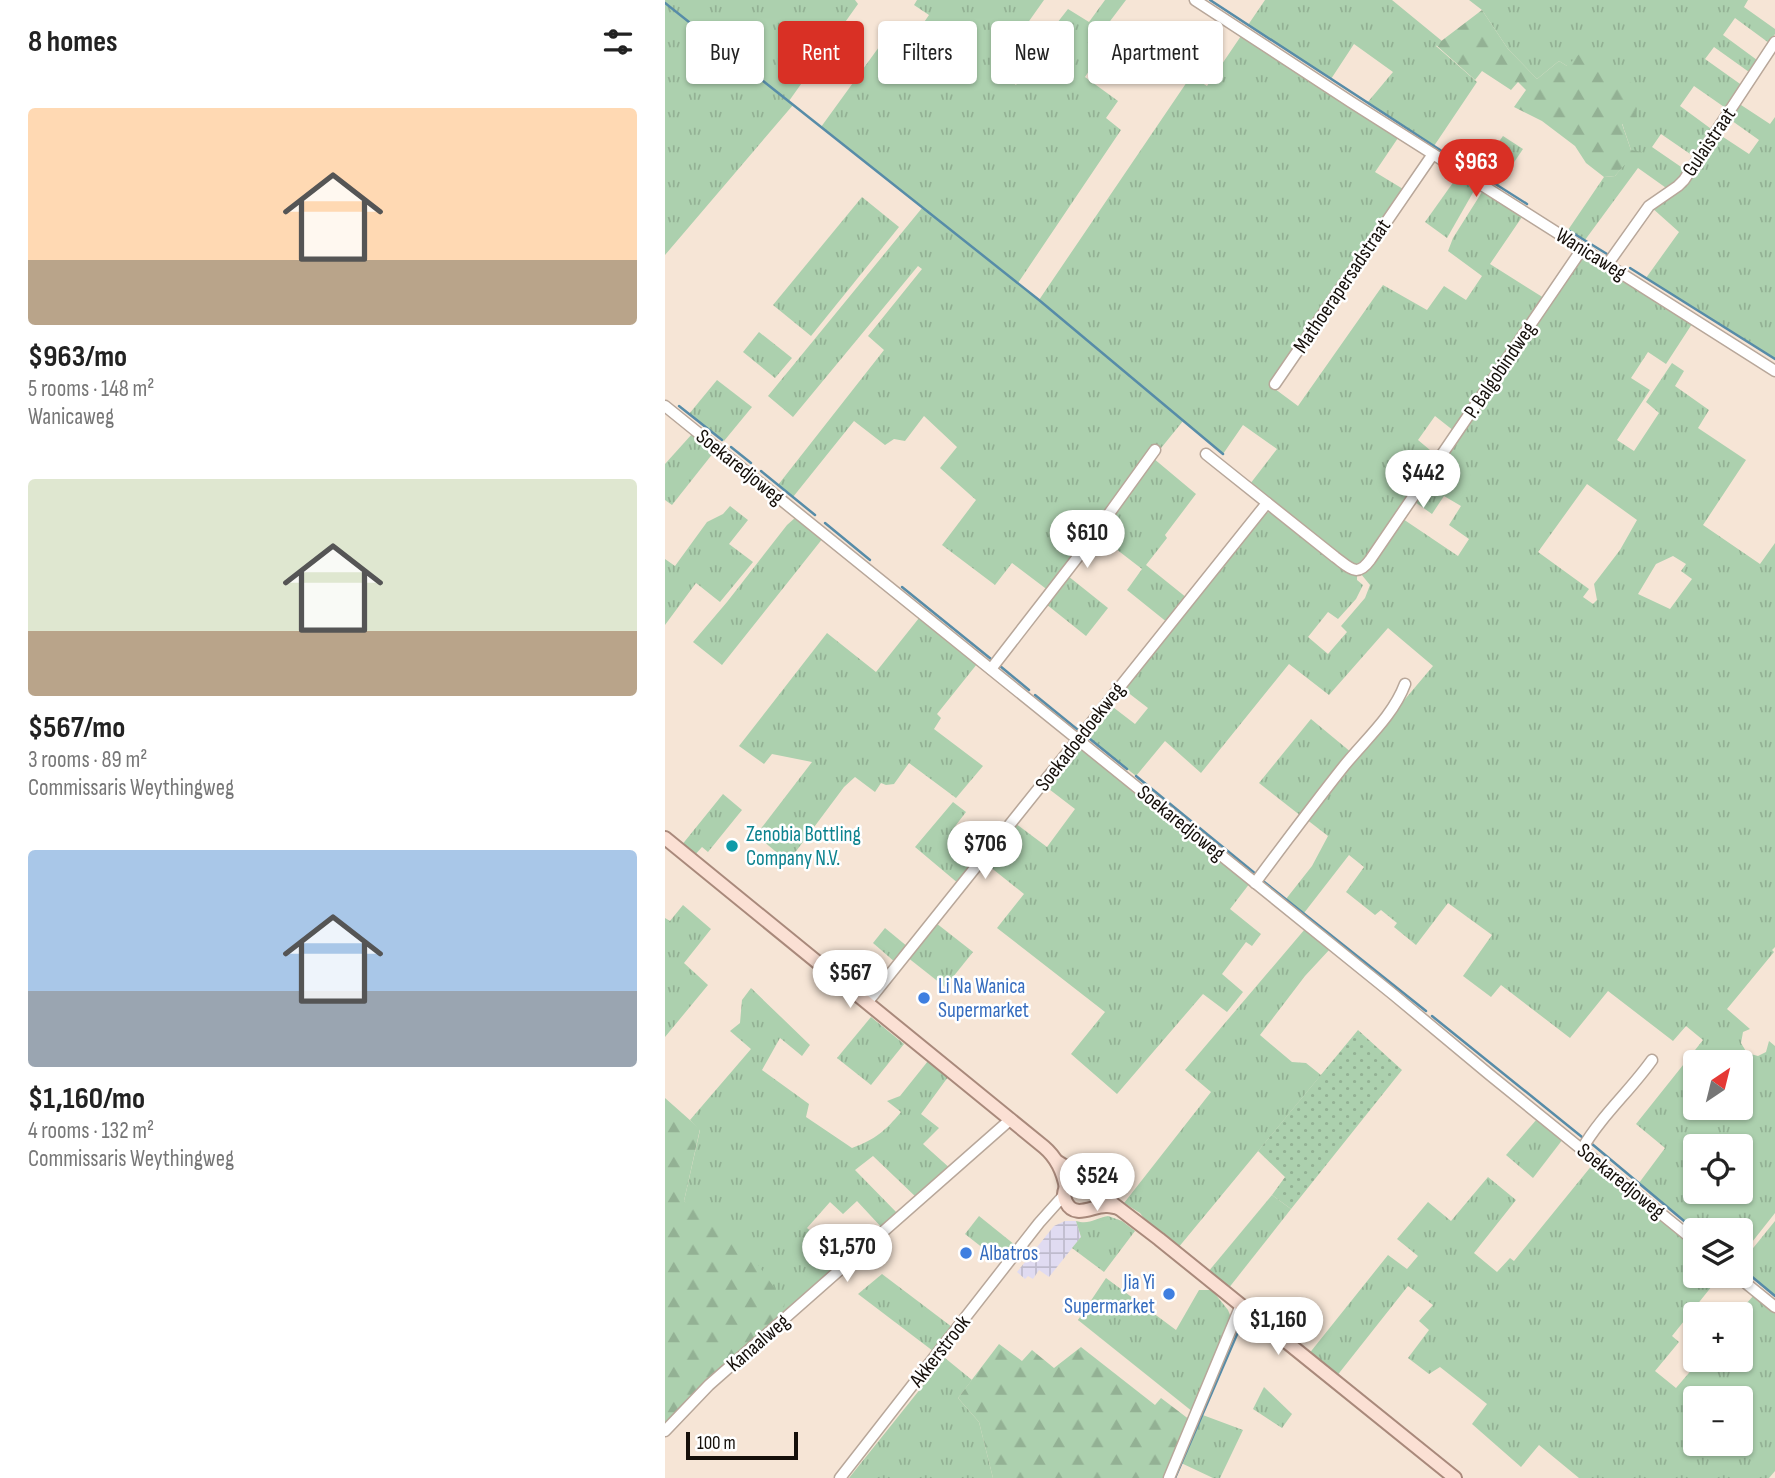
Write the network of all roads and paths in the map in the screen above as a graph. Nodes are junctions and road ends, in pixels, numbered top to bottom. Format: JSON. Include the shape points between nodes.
{"nodes":[{"id":1,"x":1195,"y":0,"type":"edge"},
{"id":2,"x":1775,"y":42,"type":"edge"},
{"id":3,"x":1433,"y":154,"type":"junction"},
{"id":4,"x":1582,"y":249,"type":"junction"},
{"id":5,"x":1607,"y":265,"type":"junction"},
{"id":6,"x":1775,"y":371,"type":"edge"},
{"id":7,"x":1275,"y":384,"type":"dead end"},
{"id":8,"x":665,"y":406,"type":"edge"},
{"id":9,"x":1155,"y":450,"type":"dead end"},
{"id":10,"x":1206,"y":454,"type":"dead end"},
{"id":11,"x":1267,"y":503,"type":"junction"},
{"id":12,"x":991,"y":669,"type":"junction"},
{"id":13,"x":1405,"y":684,"type":"dead end"},
{"id":14,"x":1079,"y":740,"type":"junction"},
{"id":15,"x":665,"y":838,"type":"edge"},
{"id":16,"x":1255,"y":883,"type":"junction"},
{"id":17,"x":867,"y":1003,"type":"junction"},
{"id":18,"x":1652,"y":1060,"type":"dead end"},
{"id":19,"x":1011,"y":1119,"type":"junction"},
{"id":20,"x":1582,"y":1149,"type":"junction"},
{"id":21,"x":1058,"y":1162,"type":"junction"},
{"id":22,"x":1082,"y":1177,"type":"junction"},
{"id":23,"x":1097,"y":1189,"type":"junction"},
{"id":24,"x":1065,"y":1191,"type":"junction"},
{"id":25,"x":1092,"y":1208,"type":"junction"},
{"id":26,"x":1121,"y":1209,"type":"junction"},
{"id":27,"x":1075,"y":1210,"type":"junction"},
{"id":28,"x":1039,"y":1223,"type":"junction"},
{"id":29,"x":1683,"y":1231,"type":"edge"},
{"id":30,"x":1752,"y":1288,"type":"edge"},
{"id":31,"x":1241,"y":1305,"type":"junction"},
{"id":32,"x":1775,"y":1307,"type":"edge"},
{"id":33,"x":665,"y":1431,"type":"edge"},
{"id":34,"x":840,"y":1478,"type":"edge"},
{"id":35,"x":1169,"y":1478,"type":"edge"},
{"id":36,"x":1455,"y":1478,"type":"edge"}],
"edges":[{"from":1,"to":3,"type":"street","name":"Wanicaweg"},
{"from":2,"to":5,"type":"street","name":"Gulaistraat","via":[[1684,180],[1649,206]]},
{"from":3,"to":4,"type":"street","name":"Wanicaweg"},
{"from":3,"to":7,"type":"street","name":"Mathoerapersadstraat"},
{"from":4,"to":5,"type":"street","name":"Wanicaweg"},
{"from":4,"to":11,"type":"street","name":"P. Balgobindweg","via":[[1363,569],[1353,570]]},
{"from":5,"to":6,"type":"street","name":"Wanicaweg"},
{"from":8,"to":12,"type":"street","name":"Soekaredjoweg"},
{"from":9,"to":12,"type":"street"},
{"from":10,"to":11,"type":"street","name":"P. Balgobindweg"},
{"from":11,"to":14,"type":"street","name":"Soekadoedoekweg"},
{"from":12,"to":14,"type":"street","name":"Soekaredjoweg"},
{"from":13,"to":16,"type":"street","via":[[1393,708]]},
{"from":14,"to":16,"type":"street","name":"Soekaredjoweg"},
{"from":14,"to":17,"type":"street","name":"Soekadoedoekweg"},
{"from":15,"to":17,"type":"main road"},
{"from":16,"to":20,"type":"street","name":"Soekaredjoweg"},
{"from":17,"to":19,"type":"main road"},
{"from":18,"to":20,"type":"street"},
{"from":19,"to":21,"type":"main road"},
{"from":19,"to":33,"type":"street","name":"Kanaalweg","via":[[709,1385]]},
{"from":20,"to":29,"type":"street","name":"Soekaredjoweg"},
{"from":21,"to":22,"type":"main road"},
{"from":21,"to":24,"type":"main road"},
{"from":22,"to":23,"type":"main road"},
{"from":22,"to":24,"type":"main road","via":[[1069,1182]]},
{"from":23,"to":25,"type":"main road","via":[[1098,1199]]},
{"from":23,"to":26,"type":"main road"},
{"from":24,"to":27,"type":"main road","via":[[1068,1206]]},
{"from":24,"to":28,"type":"street","name":"Akkerstrook"},
{"from":25,"to":26,"type":"main road"},
{"from":25,"to":27,"type":"main road"},
{"from":26,"to":31,"type":"main road"},
{"from":27,"to":28,"type":"street","via":[[1058,1212]]},
{"from":28,"to":34,"type":"street","name":"Akkerstrook"},
{"from":30,"to":32,"type":"street"},
{"from":31,"to":35,"type":"street"},
{"from":31,"to":36,"type":"main road"}]}
